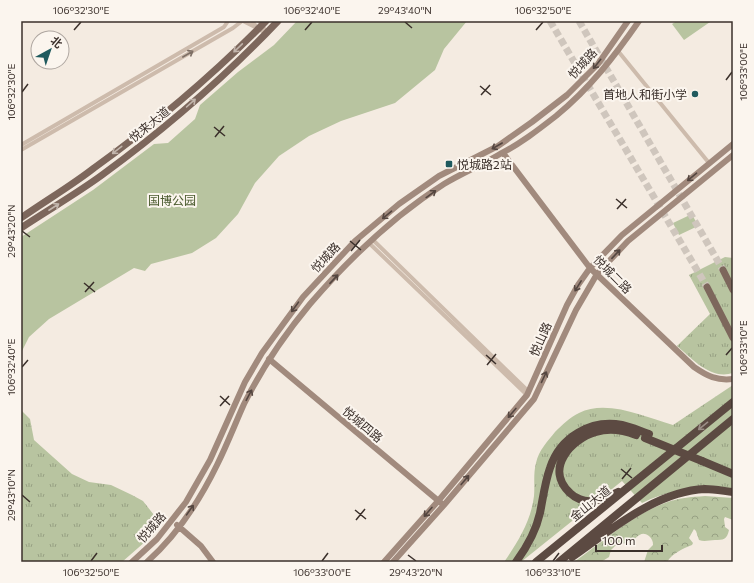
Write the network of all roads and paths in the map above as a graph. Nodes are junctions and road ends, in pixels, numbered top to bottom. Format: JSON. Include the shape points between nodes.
{"nodes":[{"id":1,"x":228,"y":21,"type":"edge"},
{"id":2,"x":242,"y":21,"type":"edge"},
{"id":3,"x":252,"y":21,"type":"edge"},
{"id":4,"x":278,"y":21,"type":"edge"},
{"id":5,"x":628,"y":21,"type":"edge"},
{"id":6,"x":639,"y":21,"type":"edge"},
{"id":7,"x":261,"y":24,"type":"edge"},
{"id":8,"x":266,"y":34,"type":"junction"},
{"id":9,"x":618,"y":51,"type":"junction"},
{"id":10,"x":733,"y":144,"type":"edge"},
{"id":11,"x":21,"y":145,"type":"edge"},
{"id":12,"x":21,"y":150,"type":"edge"},
{"id":13,"x":503,"y":153,"type":"junction"},
{"id":14,"x":733,"y":155,"type":"edge"},
{"id":15,"x":709,"y":163,"type":"junction"},
{"id":16,"x":21,"y":218,"type":"edge"},
{"id":17,"x":21,"y":228,"type":"edge"},
{"id":18,"x":371,"y":242,"type":"junction"},
{"id":19,"x":590,"y":268,"type":"junction"},
{"id":20,"x":723,"y":270,"type":"tunnel mouth"},
{"id":21,"x":596,"y":274,"type":"junction"},
{"id":22,"x":707,"y":287,"type":"tunnel mouth"},
{"id":23,"x":733,"y":290,"type":"edge"},
{"id":24,"x":733,"y":338,"type":"edge"},
{"id":25,"x":269,"y":359,"type":"junction"},
{"id":26,"x":733,"y":379,"type":"edge"},
{"id":27,"x":528,"y":393,"type":"junction"},
{"id":28,"x":733,"y":402,"type":"edge"},
{"id":29,"x":733,"y":419,"type":"edge"},
{"id":30,"x":647,"y":436,"type":"junction"},
{"id":31,"x":704,"y":459,"type":"junction"},
{"id":32,"x":733,"y":468,"type":"edge"},
{"id":33,"x":733,"y":474,"type":"edge"},
{"id":34,"x":626,"y":489,"type":"junction"},
{"id":35,"x":733,"y":492,"type":"edge"},
{"id":36,"x":438,"y":500,"type":"junction"},
{"id":37,"x":444,"y":505,"type":"junction"},
{"id":38,"x":172,"y":520,"type":"junction"},
{"id":39,"x":179,"y":526,"type":"junction"},
{"id":40,"x":132,"y":562,"type":"edge"},
{"id":41,"x":147,"y":562,"type":"edge"},
{"id":42,"x":213,"y":562,"type":"edge"},
{"id":43,"x":384,"y":562,"type":"edge"},
{"id":44,"x":394,"y":562,"type":"edge"},
{"id":45,"x":516,"y":562,"type":"edge"},
{"id":46,"x":536,"y":562,"type":"edge"},
{"id":47,"x":559,"y":562,"type":"edge"},
{"id":48,"x":565,"y":562,"type":"edge"}],
"edges":[{"from":1,"to":11,"type":"street","via":[[224,27]]},
{"from":2,"to":7,"type":"street"},
{"from":12,"to":2,"type":"street","one_way":true},
{"from":3,"to":7,"type":"street"},
{"from":4,"to":8,"type":"main road","name":"悦来大道"},
{"from":5,"to":38,"type":"main road","name":"悦城路","one_way":true,"via":[[598,64],[567,94],[498,146],[439,176],[400,204],[355,241],[303,297],[262,353],[245,382],[200,480]]},
{"from":6,"to":9,"type":"main road","name":"悦城路"},
{"from":7,"to":8,"type":"street"},
{"from":7,"to":16,"type":"main road","name":"悦来大道","one_way":true,"via":[[168,111],[94,168]]},
{"from":17,"to":8,"type":"main road","name":"悦来大道","one_way":true,"via":[[102,175],[173,119]]},
{"from":9,"to":13,"type":"main road","name":"悦城路","via":[[603,71],[573,101],[535,132]]},
{"from":9,"to":15,"type":"street"},
{"from":10,"to":15,"type":"main road","name":"悦山路"},
{"from":18,"to":13,"type":"main road","name":"悦城路","one_way":true,"via":[[444,184]]},
{"from":13,"to":19,"type":"main road","name":"悦城二路"},
{"from":21,"to":14,"type":"main road","name":"悦山路","one_way":true,"via":[[628,241]]},
{"from":15,"to":19,"type":"main road","name":"悦山路","one_way":true,"via":[[622,235]]},
{"from":25,"to":18,"type":"main road","name":"悦城路","one_way":true,"via":[[310,304]]},
{"from":18,"to":27,"type":"street"},
{"from":19,"to":21,"type":"main road","name":"悦城二路"},
{"from":19,"to":27,"type":"main road","name":"悦山路","one_way":true,"via":[[567,305]]},
{"from":20,"to":23,"type":"main road"},
{"from":21,"to":26,"type":"main road","name":"悦城二路","via":[[694,367],[708,376]]},
{"from":37,"to":21,"type":"main road","name":"悦山路","one_way":true,"via":[[534,399]]},
{"from":22,"to":24,"type":"main road"},
{"from":25,"to":36,"type":"main road","name":"悦城四路"},
{"from":39,"to":25,"type":"main road","name":"悦城路","one_way":true,"via":[[207,484]]},
{"from":27,"to":36,"type":"main road","name":"悦山路","one_way":true},
{"from":28,"to":34,"type":"highway","name":"金山大道","one_way":true},
{"from":29,"to":47,"type":"highway"},
{"from":30,"to":31,"type":"highway"},
{"from":30,"to":34,"type":"highway","via":[[609,430],[588,434],[574,443],[561,463],[560,475],[564,486],[579,499],[596,500]]},
{"from":30,"to":45,"type":"highway","via":[[621,425],[608,424],[587,428],[570,438],[558,451],[550,466],[538,521]]},
{"from":31,"to":32,"type":"highway"},
{"from":31,"to":33,"type":"highway"},
{"from":34,"to":46,"type":"highway","name":"金山大道"},
{"from":35,"to":48,"type":"highway","via":[[705,489],[674,495],[642,509]]},
{"from":36,"to":37,"type":"main road","name":"悦城四路"},
{"from":36,"to":43,"type":"main road","name":"悦山路","one_way":true},
{"from":37,"to":44,"type":"main road","name":"悦山路"},
{"from":38,"to":39,"type":"main road"},
{"from":38,"to":40,"type":"main road","name":"悦城路"},
{"from":39,"to":41,"type":"main road","name":"悦城路"},
{"from":39,"to":42,"type":"main road","via":[[201,546]]}]}
